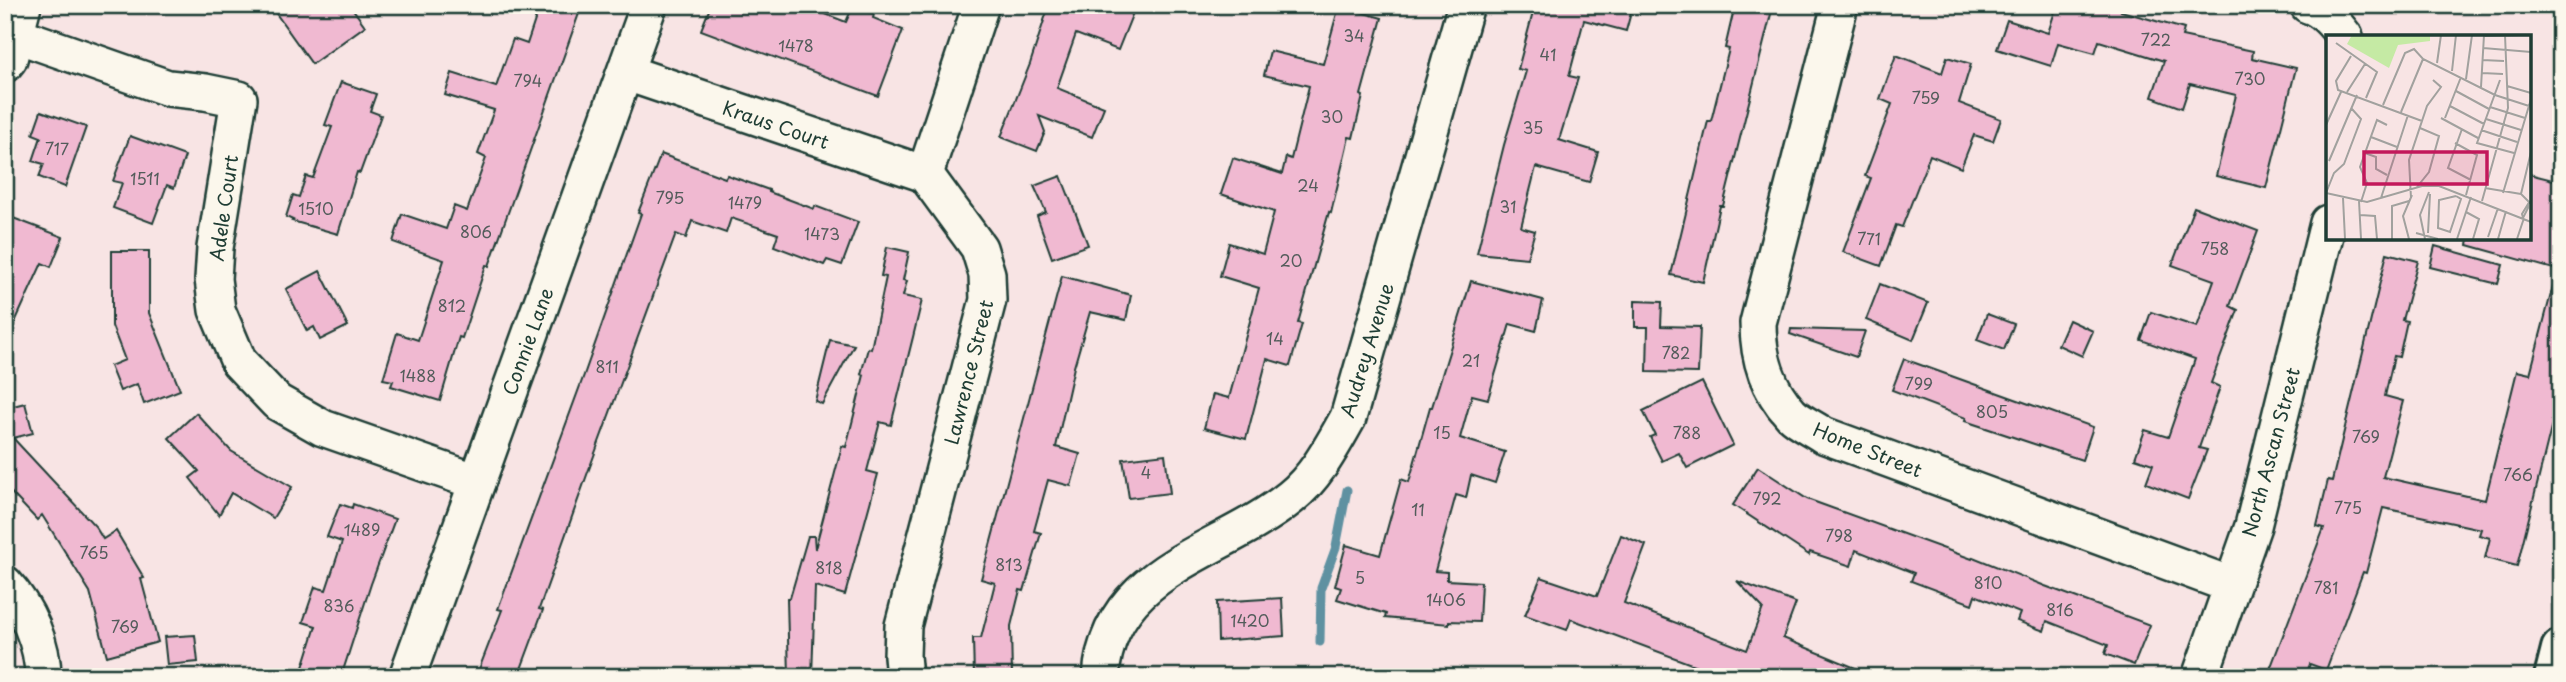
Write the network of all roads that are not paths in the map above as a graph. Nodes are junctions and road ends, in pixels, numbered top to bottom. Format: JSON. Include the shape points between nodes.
{"nodes":[{"id":1,"x":649,"y":5,"type":"edge"},
{"id":2,"x":981,"y":5,"type":"edge"},
{"id":3,"x":1466,"y":5,"type":"edge"},
{"id":4,"x":1840,"y":5,"type":"edge"},
{"id":5,"x":2308,"y":5,"type":"edge"},
{"id":6,"x":14,"y":34,"type":"edge"},
{"id":7,"x":2344,"y":35,"type":"edge"},
{"id":8,"x":626,"y":73,"type":"junction"},
{"id":9,"x":925,"y":174,"type":"junction"},
{"id":10,"x":2326,"y":231,"type":"edge"},
{"id":11,"x":477,"y":482,"type":"junction"},
{"id":12,"x":5,"y":584,"type":"edge"},
{"id":13,"x":2231,"y":585,"type":"junction"},
{"id":14,"x":2561,"y":649,"type":"edge"},
{"id":15,"x":43,"y":677,"type":"edge"},
{"id":16,"x":407,"y":677,"type":"edge"},
{"id":17,"x":904,"y":677,"type":"edge"},
{"id":18,"x":1101,"y":677,"type":"edge"},
{"id":19,"x":2200,"y":677,"type":"edge"},
{"id":20,"x":2554,"y":677,"type":"edge"}],
"edges":[{"from":1,"to":8,"type":"street","name":"Connie Lane"},
{"from":2,"to":9,"type":"street"},
{"from":3,"to":18,"type":"street","name":"Audrey Avenue","via":[[1348,418],[1325,459],[1293,496],[1140,590],[1113,629]]},
{"from":4,"to":13,"type":"street","name":"Home Street","via":[[1758,323],[1758,349],[1766,377],[1792,415],[1824,435]]},
{"from":5,"to":7,"type":"street","via":[[2335,23]]},
{"from":6,"to":11,"type":"street","name":"Adele Court","via":[[168,88],[239,99],[213,279],[217,310],[239,362],[277,402],[323,428]]},
{"from":8,"to":9,"type":"street","name":"Kraus Court"},
{"from":8,"to":11,"type":"street","name":"Connie Lane"},
{"from":9,"to":17,"type":"street","name":"Lawrence Street","via":[[979,248],[988,300],[903,626]]},
{"from":10,"to":13,"type":"street","name":"North Ascan Street","via":[[2253,526]]},
{"from":11,"to":16,"type":"street","name":"Connie Lane"},
{"from":12,"to":15,"type":"street","via":[[37,636]]},
{"from":13,"to":19,"type":"street","name":"North Ascan Street"},
{"from":14,"to":20,"type":"main road"}]}
